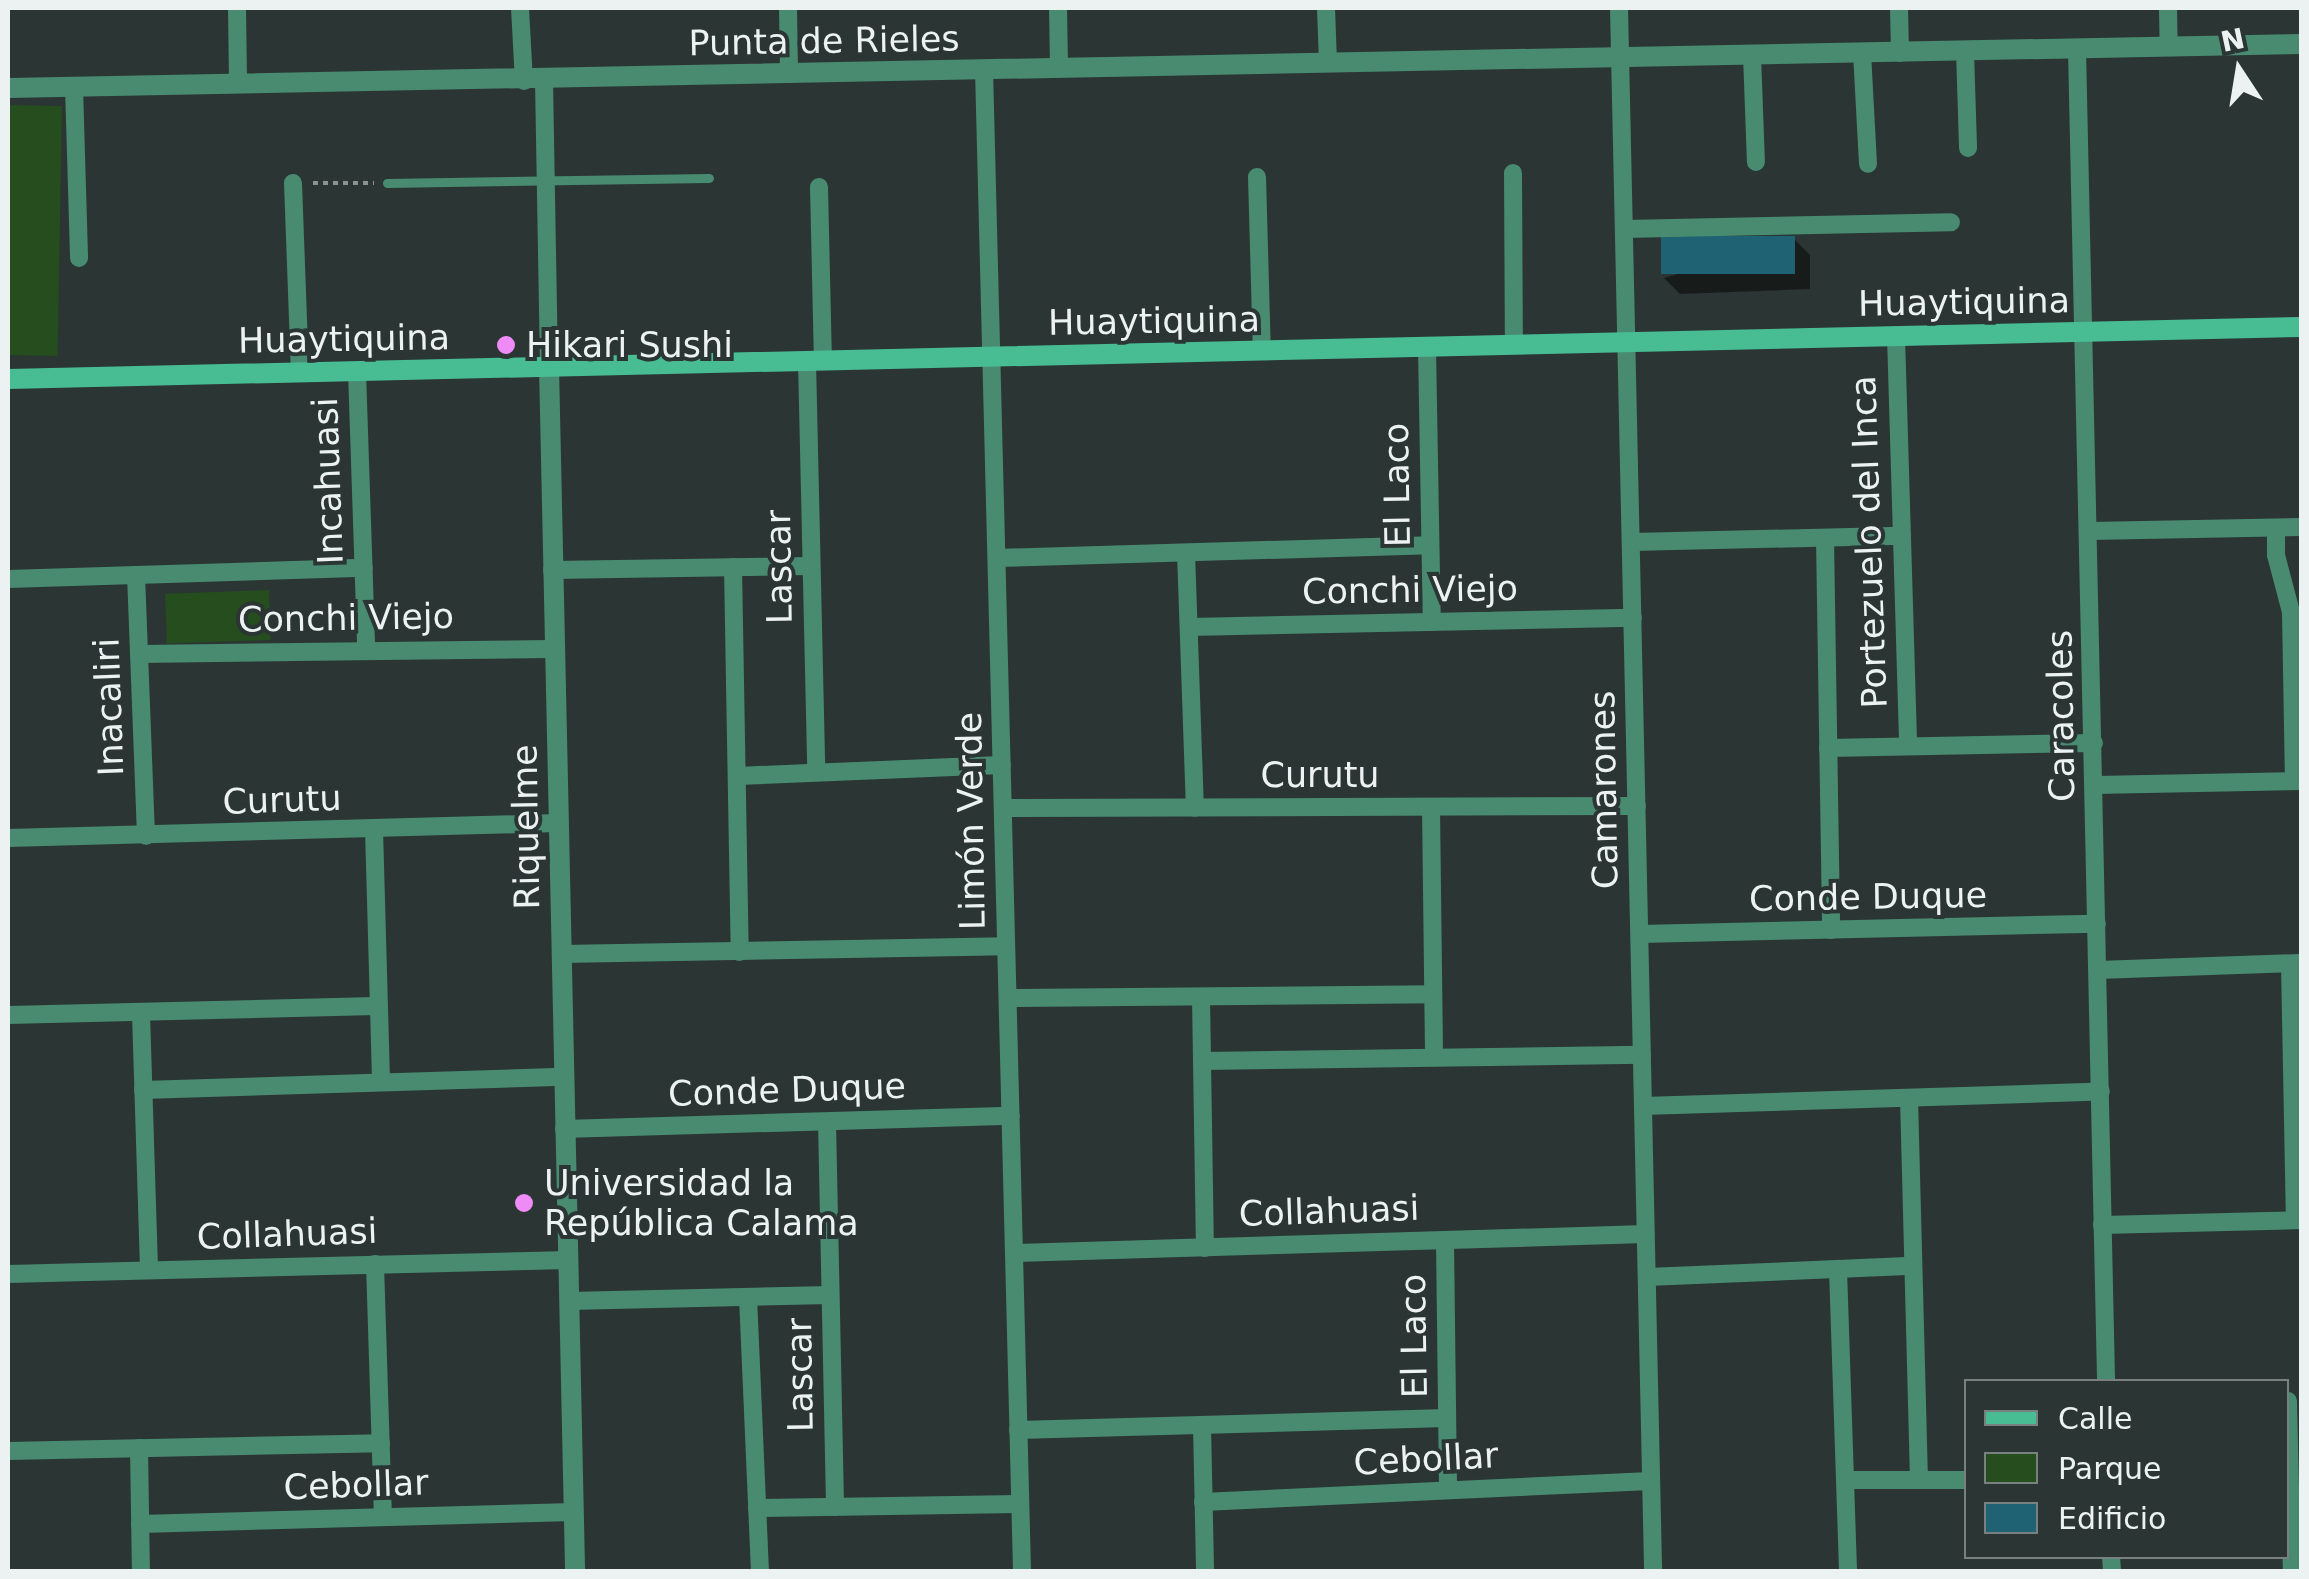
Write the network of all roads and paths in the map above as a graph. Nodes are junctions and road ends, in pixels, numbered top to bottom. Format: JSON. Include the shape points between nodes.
{"nodes":[{"id":1,"x":237,"y":8,"type":"edge"},
{"id":2,"x":520,"y":8,"type":"edge"},
{"id":3,"x":788,"y":8,"type":"edge"},
{"id":4,"x":1058,"y":8,"type":"edge"},
{"id":5,"x":1326,"y":8,"type":"edge"},
{"id":6,"x":1619,"y":8,"type":"edge"},
{"id":7,"x":1899,"y":8,"type":"edge"},
{"id":8,"x":2168,"y":8,"type":"edge"},
{"id":9,"x":2302,"y":44,"type":"edge"},
{"id":10,"x":2169,"y":47,"type":"junction"},
{"id":11,"x":2078,"y":49,"type":"junction"},
{"id":12,"x":1965,"y":51,"type":"junction"},
{"id":13,"x":1862,"y":53,"type":"junction"},
{"id":14,"x":1900,"y":54,"type":"junction"},
{"id":15,"x":1620,"y":56,"type":"junction"},
{"id":16,"x":1752,"y":56,"type":"junction"},
{"id":17,"x":1328,"y":62,"type":"junction"},
{"id":18,"x":1059,"y":68,"type":"junction"},
{"id":19,"x":984,"y":69,"type":"junction"},
{"id":20,"x":790,"y":74,"type":"junction"},
{"id":21,"x":534,"y":81,"type":"junction"},
{"id":22,"x":238,"y":84,"type":"junction"},
{"id":23,"x":74,"y":87,"type":"junction"},
{"id":24,"x":8,"y":88,"type":"edge"},
{"id":25,"x":1968,"y":148,"type":"dead end"},
{"id":26,"x":1756,"y":162,"type":"dead end"},
{"id":27,"x":1868,"y":164,"type":"dead end"},
{"id":28,"x":1513,"y":173,"type":"dead end"},
{"id":29,"x":546,"y":175,"type":"junction"},
{"id":30,"x":1257,"y":177,"type":"dead end"},
{"id":31,"x":708,"y":178,"type":"dead end"},
{"id":32,"x":387,"y":182,"type":"joint"},
{"id":33,"x":293,"y":183,"type":"joint"},
{"id":34,"x":819,"y":187,"type":"dead end"},
{"id":35,"x":1951,"y":222,"type":"dead end"},
{"id":36,"x":1624,"y":229,"type":"junction"},
{"id":37,"x":79,"y":258,"type":"dead end"},
{"id":38,"x":2302,"y":327,"type":"edge"},
{"id":39,"x":2086,"y":332,"type":"junction"},
{"id":40,"x":1896,"y":336,"type":"junction"},
{"id":41,"x":1626,"y":342,"type":"junction"},
{"id":42,"x":1514,"y":345,"type":"junction"},
{"id":43,"x":1427,"y":347,"type":"junction"},
{"id":44,"x":1262,"y":351,"type":"junction"},
{"id":45,"x":992,"y":357,"type":"junction"},
{"id":46,"x":815,"y":361,"type":"junction"},
{"id":47,"x":549,"y":366,"type":"junction"},
{"id":48,"x":357,"y":371,"type":"junction"},
{"id":49,"x":300,"y":372,"type":"junction"},
{"id":50,"x":8,"y":379,"type":"edge"},
{"id":51,"x":2302,"y":527,"type":"edge"},
{"id":52,"x":2276,"y":528,"type":"junction"},
{"id":53,"x":2090,"y":531,"type":"junction"},
{"id":54,"x":1902,"y":536,"type":"junction"},
{"id":55,"x":1825,"y":538,"type":"junction"},
{"id":56,"x":1631,"y":542,"type":"junction"},
{"id":57,"x":1430,"y":545,"type":"junction"},
{"id":58,"x":1186,"y":552,"type":"junction"},
{"id":59,"x":997,"y":558,"type":"junction"},
{"id":60,"x":811,"y":566,"type":"junction"},
{"id":61,"x":733,"y":567,"type":"junction"},
{"id":62,"x":364,"y":568,"type":"junction"},
{"id":63,"x":552,"y":570,"type":"junction"},
{"id":64,"x":136,"y":575,"type":"junction"},
{"id":65,"x":8,"y":578,"type":"edge"},
{"id":66,"x":2296,"y":612,"type":"edge"},
{"id":67,"x":1632,"y":618,"type":"junction"},
{"id":68,"x":1432,"y":622,"type":"junction"},
{"id":69,"x":1188,"y":627,"type":"junction"},
{"id":70,"x":366,"y":649,"type":"junction"},
{"id":71,"x":554,"y":649,"type":"junction"},
{"id":72,"x":139,"y":654,"type":"junction"},
{"id":73,"x":2094,"y":743,"type":"junction"},
{"id":74,"x":1908,"y":746,"type":"junction"},
{"id":75,"x":1828,"y":748,"type":"junction"},
{"id":76,"x":1002,"y":764,"type":"junction"},
{"id":77,"x":816,"y":772,"type":"junction"},
{"id":78,"x":737,"y":776,"type":"junction"},
{"id":79,"x":2298,"y":781,"type":"edge"},
{"id":80,"x":2095,"y":784,"type":"junction"},
{"id":81,"x":1637,"y":806,"type":"junction"},
{"id":82,"x":1431,"y":807,"type":"junction"},
{"id":83,"x":1003,"y":808,"type":"junction"},
{"id":84,"x":1195,"y":808,"type":"junction"},
{"id":85,"x":558,"y":823,"type":"junction"},
{"id":86,"x":374,"y":830,"type":"junction"},
{"id":87,"x":146,"y":836,"type":"junction"},
{"id":88,"x":8,"y":838,"type":"edge"},
{"id":89,"x":2098,"y":924,"type":"junction"},
{"id":90,"x":1832,"y":930,"type":"junction"},
{"id":91,"x":1640,"y":934,"type":"junction"},
{"id":92,"x":1006,"y":946,"type":"junction"},
{"id":93,"x":740,"y":952,"type":"junction"},
{"id":94,"x":561,"y":954,"type":"junction"},
{"id":95,"x":2296,"y":964,"type":"edge"},
{"id":96,"x":2098,"y":970,"type":"junction"},
{"id":97,"x":1433,"y":994,"type":"junction"},
{"id":98,"x":1201,"y":996,"type":"junction"},
{"id":99,"x":1008,"y":998,"type":"junction"},
{"id":100,"x":376,"y":1006,"type":"junction"},
{"id":101,"x":142,"y":1014,"type":"junction"},
{"id":102,"x":8,"y":1015,"type":"edge"},
{"id":103,"x":2296,"y":1037,"type":"edge"},
{"id":104,"x":1642,"y":1054,"type":"junction"},
{"id":105,"x":1434,"y":1058,"type":"junction"},
{"id":106,"x":1202,"y":1060,"type":"junction"},
{"id":107,"x":563,"y":1077,"type":"junction"},
{"id":108,"x":380,"y":1082,"type":"junction"},
{"id":109,"x":143,"y":1090,"type":"junction"},
{"id":110,"x":2101,"y":1092,"type":"junction"},
{"id":111,"x":1908,"y":1098,"type":"junction"},
{"id":112,"x":1643,"y":1106,"type":"junction"},
{"id":113,"x":1011,"y":1116,"type":"junction"},
{"id":114,"x":826,"y":1122,"type":"junction"},
{"id":115,"x":564,"y":1128,"type":"junction"},
{"id":116,"x":2298,"y":1220,"type":"edge"},
{"id":117,"x":2102,"y":1224,"type":"junction"},
{"id":118,"x":1646,"y":1234,"type":"junction"},
{"id":119,"x":1445,"y":1240,"type":"junction"},
{"id":120,"x":1205,"y":1248,"type":"junction"},
{"id":121,"x":1014,"y":1253,"type":"junction"},
{"id":122,"x":568,"y":1260,"type":"junction"},
{"id":123,"x":374,"y":1264,"type":"junction"},
{"id":124,"x":1913,"y":1266,"type":"junction"},
{"id":125,"x":1838,"y":1269,"type":"junction"},
{"id":126,"x":150,"y":1270,"type":"junction"},
{"id":127,"x":8,"y":1274,"type":"edge"},
{"id":128,"x":1647,"y":1278,"type":"junction"},
{"id":129,"x":830,"y":1295,"type":"junction"},
{"id":130,"x":748,"y":1297,"type":"junction"},
{"id":131,"x":569,"y":1301,"type":"junction"},
{"id":132,"x":2106,"y":1379,"type":"edge"},
{"id":133,"x":2292,"y":1401,"type":"edge"},
{"id":134,"x":1447,"y":1418,"type":"junction"},
{"id":135,"x":1202,"y":1425,"type":"junction"},
{"id":136,"x":1018,"y":1430,"type":"junction"},
{"id":137,"x":380,"y":1442,"type":"junction"},
{"id":138,"x":139,"y":1448,"type":"junction"},
{"id":139,"x":8,"y":1451,"type":"edge"},
{"id":140,"x":2296,"y":1474,"type":"edge"},
{"id":141,"x":1845,"y":1480,"type":"junction"},
{"id":142,"x":1919,"y":1480,"type":"junction"},
{"id":143,"x":1964,"y":1480,"type":"edge"},
{"id":144,"x":1652,"y":1481,"type":"junction"},
{"id":145,"x":1448,"y":1490,"type":"junction"},
{"id":146,"x":1204,"y":1502,"type":"junction"},
{"id":147,"x":1020,"y":1504,"type":"junction"},
{"id":148,"x":835,"y":1507,"type":"junction"},
{"id":149,"x":758,"y":1508,"type":"junction"},
{"id":150,"x":574,"y":1512,"type":"junction"},
{"id":151,"x":383,"y":1516,"type":"junction"},
{"id":152,"x":140,"y":1524,"type":"junction"},
{"id":153,"x":141,"y":1572,"type":"edge"},
{"id":154,"x":575,"y":1572,"type":"edge"},
{"id":155,"x":760,"y":1572,"type":"edge"},
{"id":156,"x":1022,"y":1572,"type":"edge"},
{"id":157,"x":1205,"y":1572,"type":"edge"},
{"id":158,"x":1654,"y":1572,"type":"edge"},
{"id":159,"x":1848,"y":1572,"type":"edge"},
{"id":160,"x":2292,"y":1572,"type":"edge"}],
"edges":[{"from":1,"to":22,"type":"street"},
{"from":2,"to":21,"type":"street","name":"Riquelme"},
{"from":3,"to":20,"type":"street"},
{"from":4,"to":18,"type":"street"},
{"from":5,"to":17,"type":"street"},
{"from":6,"to":15,"type":"street","name":"Camarones"},
{"from":7,"to":14,"type":"street"},
{"from":8,"to":10,"type":"street"},
{"from":9,"to":10,"type":"street","name":"Punta de Rieles"},
{"from":10,"to":11,"type":"street","name":"Punta de Rieles"},
{"from":11,"to":12,"type":"street","name":"Punta de Rieles"},
{"from":11,"to":39,"type":"street","name":"Caracoles"},
{"from":12,"to":14,"type":"street","name":"Punta de Rieles"},
{"from":12,"to":25,"type":"street"},
{"from":13,"to":14,"type":"street","name":"Punta de Rieles"},
{"from":13,"to":16,"type":"street","name":"Punta de Rieles"},
{"from":13,"to":27,"type":"street"},
{"from":15,"to":16,"type":"street","name":"Punta de Rieles"},
{"from":15,"to":17,"type":"street","name":"Punta de Rieles"},
{"from":15,"to":36,"type":"street","name":"Camarones"},
{"from":16,"to":26,"type":"street"},
{"from":17,"to":18,"type":"street","name":"Punta de Rieles"},
{"from":18,"to":19,"type":"street","name":"Punta de Rieles"},
{"from":19,"to":20,"type":"street","name":"Punta de Rieles"},
{"from":19,"to":45,"type":"street","name":"Limón Verde"},
{"from":20,"to":21,"type":"street","name":"Punta de Rieles"},
{"from":21,"to":22,"type":"street","name":"Punta de Rieles"},
{"from":21,"to":29,"type":"street","name":"Riquelme"},
{"from":22,"to":23,"type":"street","name":"Punta de Rieles"},
{"from":23,"to":24,"type":"street","name":"Punta de Rieles"},
{"from":23,"to":37,"type":"street"},
{"from":28,"to":42,"type":"street"},
{"from":29,"to":31,"type":"lane"},
{"from":29,"to":32,"type":"lane"},
{"from":29,"to":47,"type":"street","name":"Riquelme"},
{"from":30,"to":44,"type":"street"},
{"from":32,"to":33,"type":"path"},
{"from":33,"to":49,"type":"street","name":"Incahuasi"},
{"from":34,"to":46,"type":"street","name":"Lascar"},
{"from":35,"to":36,"type":"street"},
{"from":36,"to":41,"type":"street","name":"Camarones"},
{"from":38,"to":39,"type":"main road","name":"Huaytiquina"},
{"from":39,"to":40,"type":"main road","name":"Huaytiquina"},
{"from":39,"to":53,"type":"street","name":"Caracoles"},
{"from":40,"to":41,"type":"main road","name":"Huaytiquina"},
{"from":40,"to":54,"type":"street","name":"Portezuelo del Inca"},
{"from":41,"to":42,"type":"main road","name":"Huaytiquina"},
{"from":41,"to":56,"type":"street","name":"Camarones"},
{"from":42,"to":43,"type":"main road","name":"Huaytiquina"},
{"from":43,"to":44,"type":"main road","name":"Huaytiquina"},
{"from":43,"to":57,"type":"street","name":"El Laco"},
{"from":44,"to":45,"type":"main road","name":"Huaytiquina"},
{"from":45,"to":46,"type":"main road","name":"Huaytiquina"},
{"from":45,"to":59,"type":"street","name":"Limón Verde"},
{"from":46,"to":47,"type":"main road","name":"Huaytiquina"},
{"from":46,"to":60,"type":"street","name":"Lascar"},
{"from":47,"to":48,"type":"main road","name":"Huaytiquina"},
{"from":47,"to":63,"type":"street","name":"Riquelme"},
{"from":48,"to":49,"type":"main road","name":"Huaytiquina"},
{"from":48,"to":62,"type":"street","name":"Incahuasi"},
{"from":49,"to":50,"type":"main road","name":"Huaytiquina"},
{"from":51,"to":52,"type":"street"},
{"from":52,"to":53,"type":"street"},
{"from":52,"to":66,"type":"street","via":[[2276,556]]},
{"from":53,"to":73,"type":"street","name":"Caracoles"},
{"from":54,"to":55,"type":"street"},
{"from":54,"to":74,"type":"street","name":"Portezuelo del Inca"},
{"from":55,"to":56,"type":"street"},
{"from":55,"to":75,"type":"street","name":"Portezuelo del Inca"},
{"from":56,"to":67,"type":"street","name":"Camarones"},
{"from":57,"to":58,"type":"street","name":"Conchi Viejo"},
{"from":57,"to":68,"type":"street","name":"El Laco"},
{"from":58,"to":59,"type":"street","name":"Conchi Viejo"},
{"from":58,"to":69,"type":"street"},
{"from":59,"to":76,"type":"street","name":"Limón Verde"},
{"from":60,"to":61,"type":"street"},
{"from":60,"to":77,"type":"street","name":"Lascar"},
{"from":61,"to":63,"type":"street"},
{"from":61,"to":78,"type":"street","name":"Lascar"},
{"from":62,"to":64,"type":"street","name":"Conchi Viejo"},
{"from":62,"to":70,"type":"street","name":"Incahuasi"},
{"from":63,"to":71,"type":"street","name":"Riquelme"},
{"from":64,"to":65,"type":"street","name":"Conchi Viejo"},
{"from":64,"to":72,"type":"street","name":"Inacaliri"},
{"from":66,"to":79,"type":"street"},
{"from":67,"to":68,"type":"street","name":"Conchi Viejo"},
{"from":67,"to":81,"type":"street","name":"Camarones"},
{"from":68,"to":69,"type":"street","name":"Conchi Viejo"},
{"from":69,"to":84,"type":"street"},
{"from":70,"to":71,"type":"street","name":"Conchi Viejo"},
{"from":70,"to":72,"type":"street","name":"Conchi Viejo"},
{"from":71,"to":85,"type":"street","name":"Riquelme"},
{"from":72,"to":87,"type":"street","name":"Inacaliri"},
{"from":73,"to":74,"type":"street"},
{"from":73,"to":80,"type":"street","name":"Caracoles"},
{"from":74,"to":75,"type":"street"},
{"from":75,"to":90,"type":"street","name":"Portezuelo del Inca"},
{"from":76,"to":77,"type":"street"},
{"from":76,"to":83,"type":"street","name":"Limón Verde"},
{"from":77,"to":78,"type":"street"},
{"from":78,"to":93,"type":"street","name":"Lascar"},
{"from":79,"to":80,"type":"street"},
{"from":80,"to":89,"type":"street","name":"Caracoles"},
{"from":81,"to":82,"type":"street","name":"Curutu"},
{"from":81,"to":91,"type":"street","name":"Camarones"},
{"from":82,"to":84,"type":"street","name":"Curutu"},
{"from":82,"to":97,"type":"street"},
{"from":83,"to":84,"type":"street","name":"Curutu"},
{"from":83,"to":92,"type":"street","name":"Limón Verde"},
{"from":85,"to":86,"type":"street","name":"Curutu"},
{"from":85,"to":94,"type":"street","name":"Riquelme"},
{"from":86,"to":87,"type":"street","name":"Curutu"},
{"from":86,"to":100,"type":"street"},
{"from":87,"to":88,"type":"street","name":"Curutu"},
{"from":89,"to":90,"type":"street","name":"Conde Duque"},
{"from":89,"to":96,"type":"street","name":"Caracoles"},
{"from":90,"to":91,"type":"street","name":"Conde Duque"},
{"from":91,"to":104,"type":"street","name":"Camarones"},
{"from":92,"to":93,"type":"street"},
{"from":92,"to":99,"type":"street","name":"Limón Verde"},
{"from":93,"to":94,"type":"street"},
{"from":94,"to":107,"type":"street","name":"Riquelme"},
{"from":95,"to":96,"type":"street"},
{"from":95,"to":103,"type":"street"},
{"from":96,"to":110,"type":"street","name":"Caracoles"},
{"from":97,"to":98,"type":"street"},
{"from":97,"to":105,"type":"street"},
{"from":98,"to":99,"type":"street"},
{"from":98,"to":106,"type":"street"},
{"from":99,"to":113,"type":"street","name":"Limón Verde"},
{"from":100,"to":101,"type":"street"},
{"from":100,"to":108,"type":"street"},
{"from":101,"to":102,"type":"street"},
{"from":101,"to":109,"type":"street"},
{"from":103,"to":116,"type":"street"},
{"from":104,"to":105,"type":"street"},
{"from":104,"to":112,"type":"street","name":"Camarones"},
{"from":105,"to":106,"type":"street"},
{"from":106,"to":120,"type":"street"},
{"from":107,"to":108,"type":"street"},
{"from":107,"to":115,"type":"street","name":"Riquelme"},
{"from":108,"to":109,"type":"street"},
{"from":109,"to":126,"type":"street"},
{"from":110,"to":111,"type":"street"},
{"from":110,"to":117,"type":"street","name":"Caracoles"},
{"from":111,"to":112,"type":"street"},
{"from":111,"to":124,"type":"street"},
{"from":112,"to":118,"type":"street","name":"Camarones"},
{"from":113,"to":114,"type":"street","name":"Conde Duque"},
{"from":113,"to":121,"type":"street","name":"Limón Verde"},
{"from":114,"to":115,"type":"street","name":"Conde Duque"},
{"from":114,"to":129,"type":"street","name":"Lascar"},
{"from":115,"to":122,"type":"street","name":"Riquelme"},
{"from":116,"to":117,"type":"street"},
{"from":117,"to":132,"type":"street","name":"Caracoles"},
{"from":118,"to":119,"type":"street","name":"Collahuasi"},
{"from":118,"to":128,"type":"street","name":"Camarones"},
{"from":119,"to":120,"type":"street","name":"Collahuasi"},
{"from":119,"to":134,"type":"street","name":"El Laco"},
{"from":120,"to":121,"type":"street","name":"Collahuasi"},
{"from":121,"to":136,"type":"street","name":"Limón Verde"},
{"from":122,"to":123,"type":"street","name":"Collahuasi"},
{"from":122,"to":131,"type":"street","name":"Riquelme"},
{"from":123,"to":126,"type":"street","name":"Collahuasi"},
{"from":123,"to":137,"type":"street"},
{"from":124,"to":125,"type":"street"},
{"from":124,"to":142,"type":"street"},
{"from":125,"to":128,"type":"street"},
{"from":125,"to":141,"type":"street"},
{"from":126,"to":127,"type":"street","name":"Collahuasi"},
{"from":128,"to":144,"type":"street","name":"Camarones"},
{"from":129,"to":130,"type":"street"},
{"from":129,"to":148,"type":"street","name":"Lascar"},
{"from":130,"to":131,"type":"street"},
{"from":130,"to":149,"type":"street","name":"Lascar"},
{"from":131,"to":150,"type":"street","name":"Riquelme"},
{"from":133,"to":140,"type":"street"},
{"from":134,"to":135,"type":"street","name":"Cebollar"},
{"from":134,"to":145,"type":"street","name":"El Laco"},
{"from":135,"to":136,"type":"street","name":"Cebollar"},
{"from":135,"to":146,"type":"street"},
{"from":136,"to":147,"type":"street","name":"Limón Verde"},
{"from":137,"to":138,"type":"street","name":"Cebollar"},
{"from":137,"to":151,"type":"street"},
{"from":138,"to":139,"type":"street","name":"Cebollar"},
{"from":138,"to":152,"type":"street"},
{"from":140,"to":160,"type":"street"},
{"from":141,"to":142,"type":"street"},
{"from":141,"to":159,"type":"street"},
{"from":142,"to":143,"type":"street"},
{"from":144,"to":145,"type":"street","name":"Cebollar"},
{"from":144,"to":158,"type":"street","name":"Camarones"},
{"from":145,"to":146,"type":"street","name":"Cebollar"},
{"from":146,"to":157,"type":"street"},
{"from":147,"to":148,"type":"street"},
{"from":147,"to":156,"type":"street","name":"Limón Verde"},
{"from":148,"to":149,"type":"street"},
{"from":149,"to":155,"type":"street","name":"Lascar"},
{"from":150,"to":151,"type":"street","name":"Cebollar"},
{"from":150,"to":154,"type":"street","name":"Riquelme"},
{"from":151,"to":152,"type":"street","name":"Cebollar"},
{"from":152,"to":153,"type":"street"}]}
